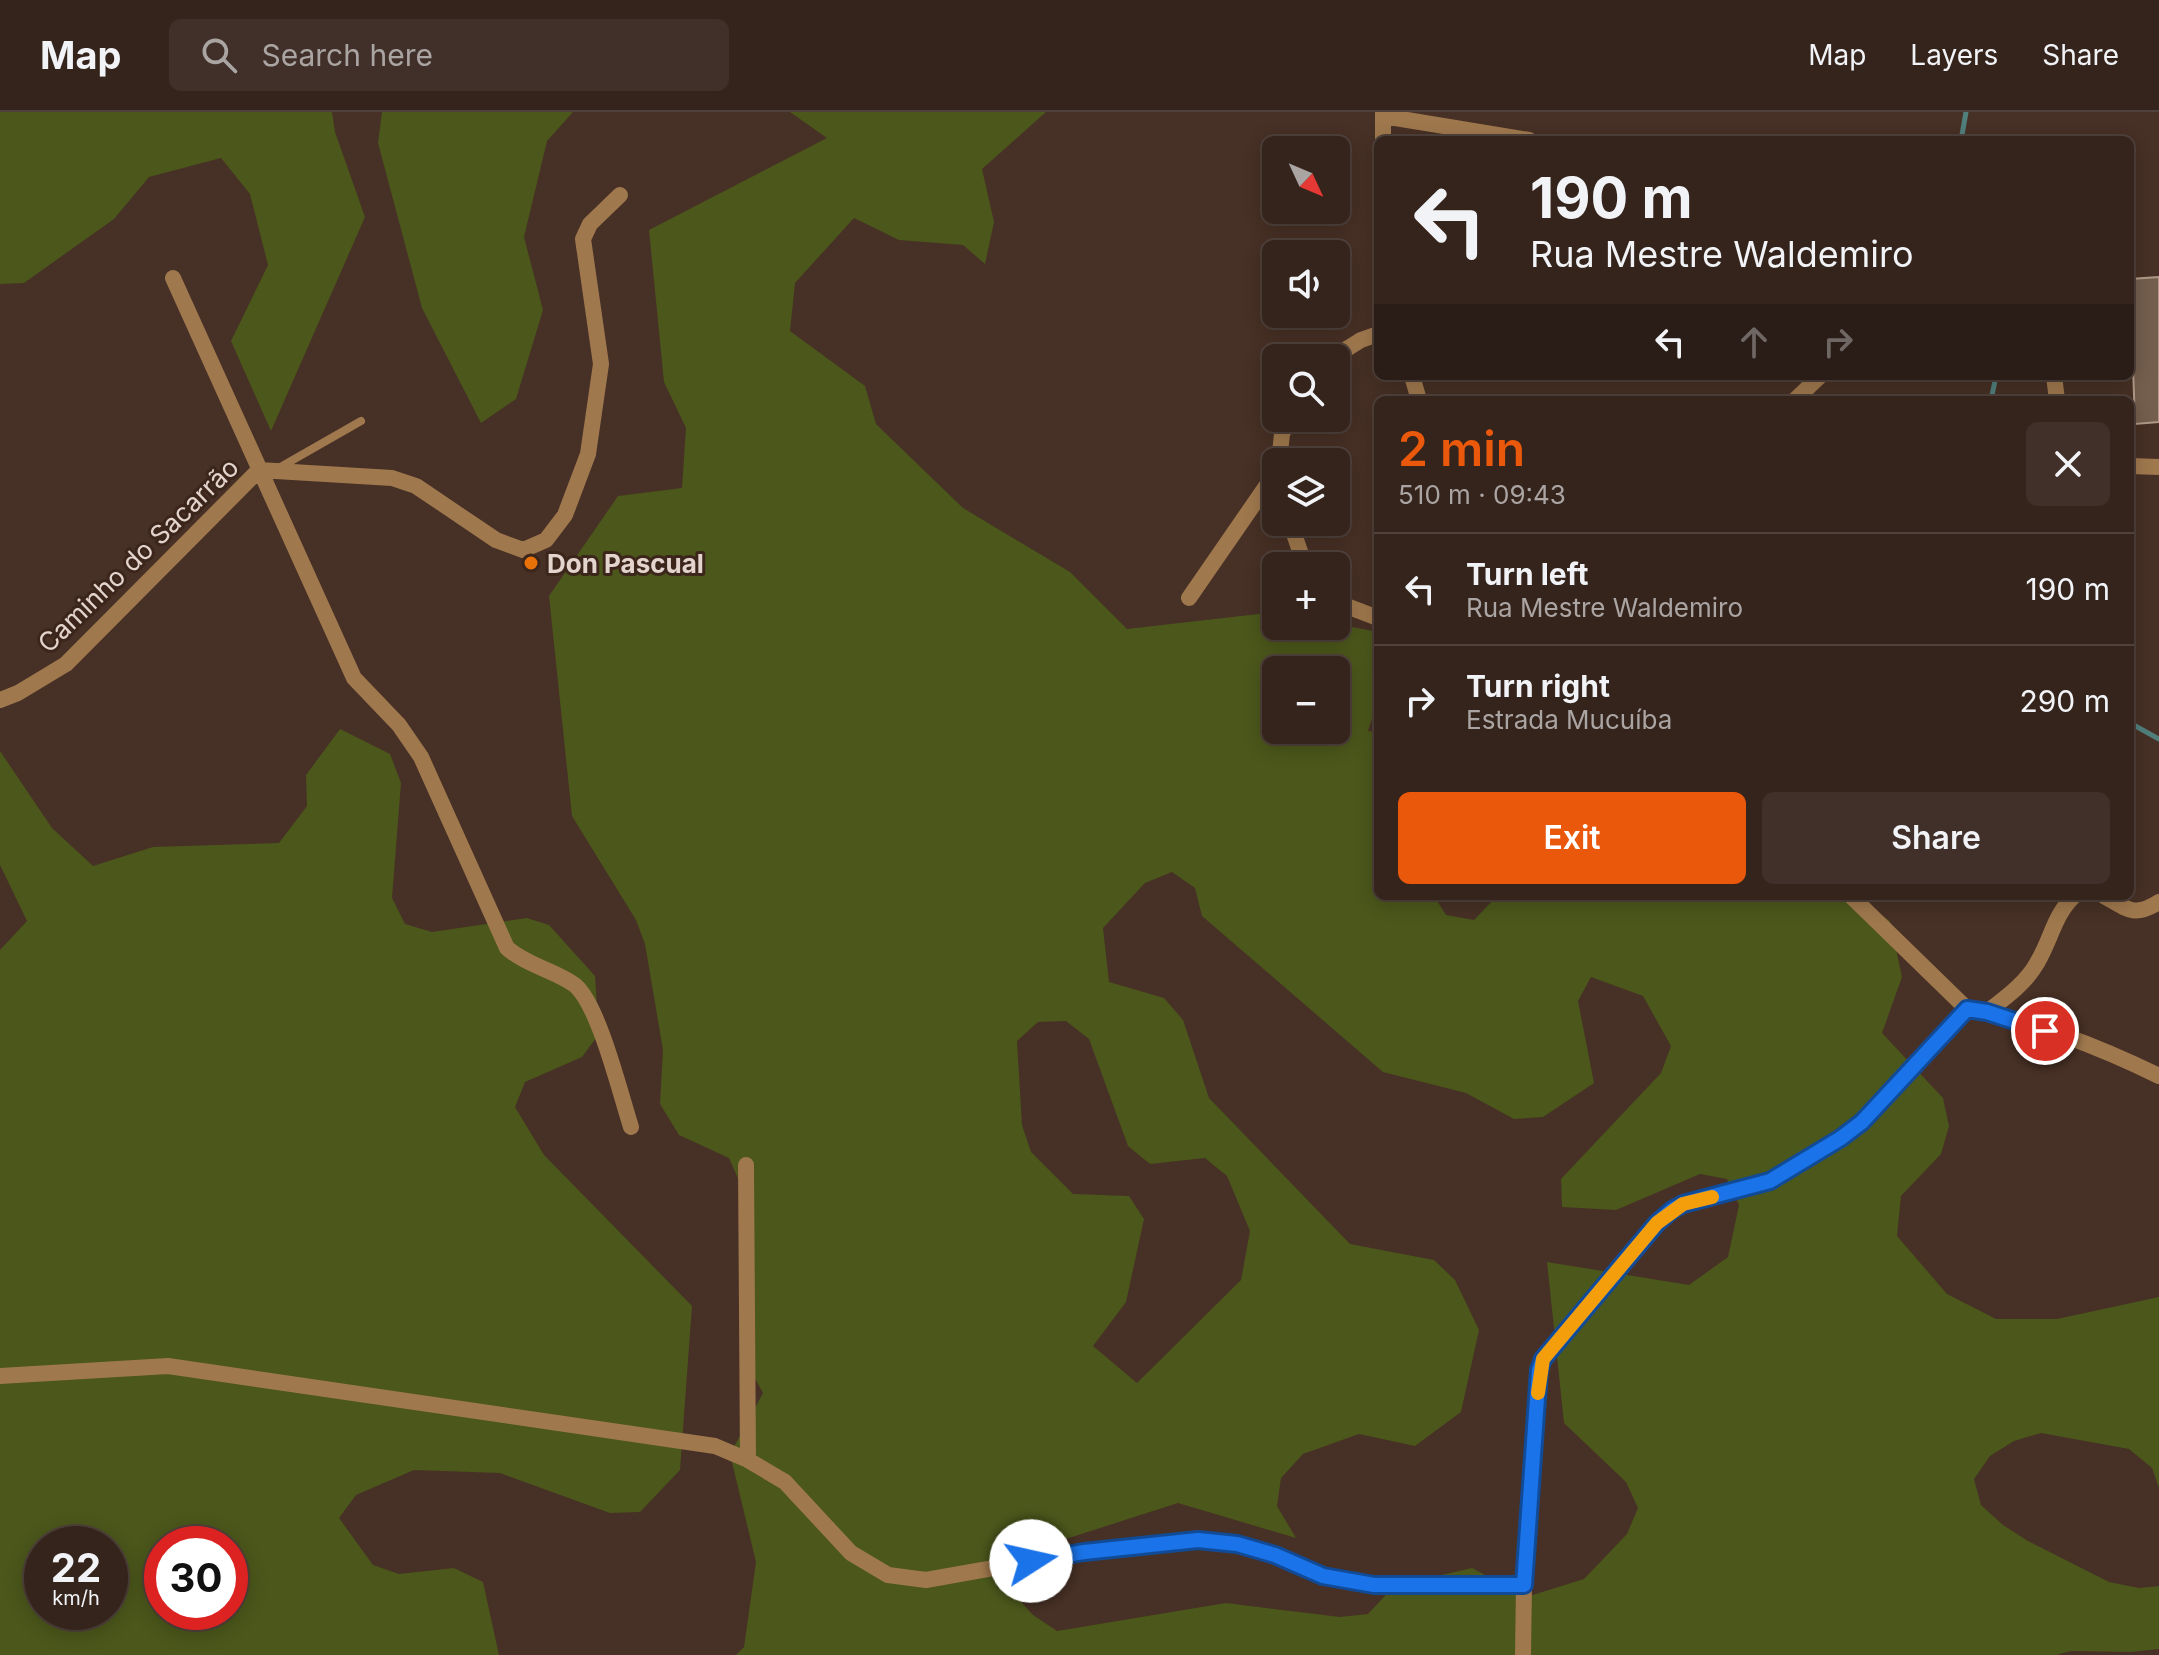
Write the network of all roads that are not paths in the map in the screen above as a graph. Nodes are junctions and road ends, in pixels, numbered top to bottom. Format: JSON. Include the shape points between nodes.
{"nodes":[{"id":1,"x":1383,"y":114,"type":"edge"},
{"id":2,"x":1383,"y":136,"type":"edge"},
{"id":3,"x":1507,"y":136,"type":"edge"},
{"id":4,"x":620,"y":195,"type":"dead end"},
{"id":5,"x":173,"y":278,"type":"dead end"},
{"id":6,"x":1374,"y":335,"type":"edge"},
{"id":7,"x":1350,"y":347,"type":"edge"},
{"id":8,"x":1816,"y":380,"type":"edge"},
{"id":9,"x":1799,"y":396,"type":"edge"},
{"id":10,"x":361,"y":421,"type":"dead end"},
{"id":11,"x":2134,"y":466,"type":"edge"},
{"id":12,"x":2159,"y":467,"type":"edge"},
{"id":13,"x":266,"y":471,"type":"junction"},
{"id":14,"x":1262,"y":492,"type":"edge"},
{"id":15,"x":1189,"y":598,"type":"dead end"},
{"id":16,"x":1350,"y":607,"type":"edge"},
{"id":17,"x":1374,"y":616,"type":"edge"},
{"id":18,"x":0,"y":700,"type":"edge"},
{"id":19,"x":1855,"y":900,"type":"edge"},
{"id":20,"x":2071,"y":900,"type":"edge"},
{"id":21,"x":2111,"y":900,"type":"edge"},
{"id":22,"x":2159,"y":902,"type":"edge"},
{"id":23,"x":1967,"y":1009,"type":"junction"},
{"id":24,"x":1987,"y":1012,"type":"junction"},
{"id":25,"x":2159,"y":1076,"type":"edge"},
{"id":26,"x":631,"y":1127,"type":"dead end"},
{"id":27,"x":746,"y":1165,"type":"dead end"},
{"id":28,"x":0,"y":1376,"type":"edge"},
{"id":29,"x":748,"y":1460,"type":"junction"},
{"id":30,"x":1524,"y":1585,"type":"junction"},
{"id":31,"x":1523,"y":1655,"type":"edge"}],
"edges":[{"from":1,"to":2,"type":"street"},
{"from":1,"to":3,"type":"street"},
{"from":4,"to":13,"type":"street","name":"Caminho do Sacarrão","via":[[590,224],[583,239],[601,364],[588,454],[565,515],[546,540],[523,550],[496,540],[416,486],[392,478]]},
{"from":5,"to":13,"type":"street"},
{"from":6,"to":7,"type":"street"},
{"from":8,"to":9,"type":"street"},
{"from":10,"to":13,"type":"lane"},
{"from":11,"to":12,"type":"street"},
{"from":13,"to":18,"type":"street","name":"Caminho do Sacarrão","via":[[66,664]]},
{"from":13,"to":26,"type":"street","via":[[354,678],[421,757],[507,948],[520,960],[576,985],[592,1006]]},
{"from":14,"to":15,"type":"street"},
{"from":16,"to":17,"type":"street"},
{"from":19,"to":23,"type":"street"},
{"from":20,"to":24,"type":"street","via":[[2057,917],[2038,962]]},
{"from":21,"to":22,"type":"street","via":[[2132,912]]},
{"from":23,"to":24,"type":"street"},
{"from":23,"to":30,"type":"street","via":[[1841,1138],[1770,1181],[1683,1204],[1664,1216],[1543,1359]]},
{"from":24,"to":25,"type":"street","via":[[2103,1050]]},
{"from":27,"to":29,"type":"street"},
{"from":28,"to":29,"type":"street","via":[[168,1366],[715,1446]]},
{"from":29,"to":30,"type":"street","via":[[785,1482],[851,1553],[888,1575],[926,1580],[1084,1552],[1198,1540],[1237,1544],[1323,1576],[1374,1585]]},
{"from":30,"to":31,"type":"street"}]}
